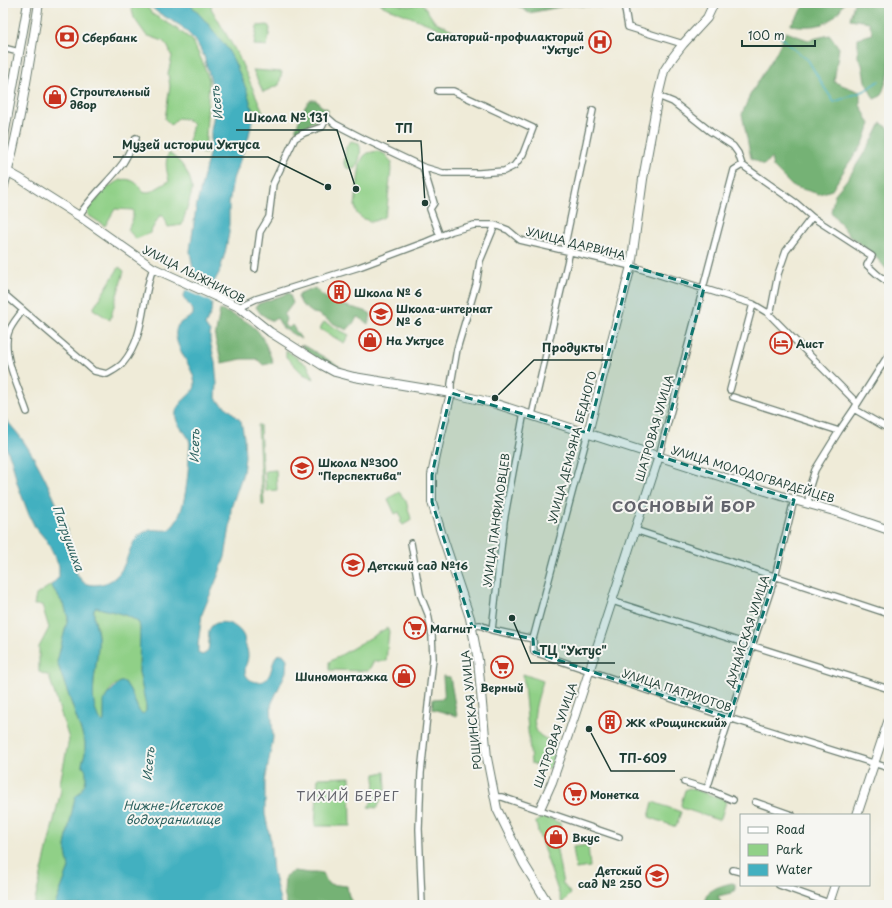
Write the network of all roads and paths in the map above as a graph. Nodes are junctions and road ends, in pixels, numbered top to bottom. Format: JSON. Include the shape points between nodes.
{"nodes":[{"id":1,"x":28,"y":3,"type":"edge"},
{"id":2,"x":39,"y":3,"type":"edge"},
{"id":3,"x":624,"y":3,"type":"edge"},
{"id":4,"x":714,"y":3,"type":"edge"},
{"id":5,"x":683,"y":44,"type":"junction"},
{"id":6,"x":3,"y":48,"type":"edge"},
{"id":7,"x":20,"y":52,"type":"junction"},
{"id":8,"x":438,"y":91,"type":"dead end"},
{"id":9,"x":658,"y":96,"type":"junction"},
{"id":10,"x":593,"y":110,"type":"dead end"},
{"id":11,"x":136,"y":138,"type":"dead end"},
{"id":12,"x":3,"y":142,"type":"edge"},
{"id":13,"x":742,"y":165,"type":"junction"},
{"id":14,"x":423,"y":167,"type":"junction"},
{"id":15,"x":5,"y":170,"type":"edge"},
{"id":16,"x":3,"y":189,"type":"edge"},
{"id":17,"x":78,"y":216,"type":"junction"},
{"id":18,"x":812,"y":217,"type":"junction"},
{"id":19,"x":495,"y":225,"type":"junction"},
{"id":20,"x":440,"y":236,"type":"junction"},
{"id":21,"x":567,"y":250,"type":"junction"},
{"id":22,"x":631,"y":266,"type":"junction"},
{"id":23,"x":153,"y":268,"type":"junction"},
{"id":24,"x":255,"y":269,"type":"dead end"},
{"id":25,"x":889,"y":282,"type":"edge"},
{"id":26,"x":704,"y":288,"type":"junction"},
{"id":27,"x":3,"y":293,"type":"edge"},
{"id":28,"x":753,"y":304,"type":"junction"},
{"id":29,"x":239,"y":307,"type":"junction"},
{"id":30,"x":23,"y":310,"type":"junction"},
{"id":31,"x":768,"y":313,"type":"junction"},
{"id":32,"x":889,"y":354,"type":"edge"},
{"id":33,"x":354,"y":377,"type":"joint"},
{"id":34,"x":730,"y":390,"type":"dead end"},
{"id":35,"x":451,"y":393,"type":"junction"},
{"id":36,"x":733,"y":397,"type":"dead end"},
{"id":37,"x":856,"y":406,"type":"junction"},
{"id":38,"x":27,"y":412,"type":"dead end"},
{"id":39,"x":524,"y":412,"type":"junction"},
{"id":40,"x":532,"y":415,"type":"junction"},
{"id":41,"x":889,"y":429,"type":"edge"},
{"id":42,"x":838,"y":431,"type":"junction"},
{"id":43,"x":588,"y":433,"type":"junction"},
{"id":44,"x":659,"y":456,"type":"junction"},
{"id":45,"x":794,"y":500,"type":"junction"},
{"id":46,"x":809,"y":503,"type":"junction"},
{"id":47,"x":635,"y":530,"type":"junction"},
{"id":48,"x":889,"y":530,"type":"edge"},
{"id":49,"x":411,"y":543,"type":"dead end"},
{"id":50,"x":775,"y":577,"type":"junction"},
{"id":51,"x":612,"y":601,"type":"junction"},
{"id":52,"x":889,"y":614,"type":"edge"},
{"id":53,"x":472,"y":626,"type":"junction"},
{"id":54,"x":492,"y":630,"type":"junction"},
{"id":55,"x":533,"y":639,"type":"junction"},
{"id":56,"x":752,"y":646,"type":"junction"},
{"id":57,"x":588,"y":672,"type":"junction"},
{"id":58,"x":889,"y":689,"type":"edge"},
{"id":59,"x":729,"y":718,"type":"junction"},
{"id":60,"x":889,"y":719,"type":"edge"},
{"id":61,"x":874,"y":764,"type":"junction"},
{"id":62,"x":889,"y":768,"type":"edge"},
{"id":63,"x":684,"y":782,"type":"dead end"},
{"id":64,"x":706,"y":790,"type":"junction"},
{"id":65,"x":494,"y":797,"type":"junction"},
{"id":66,"x":733,"y":800,"type":"dead end"},
{"id":67,"x":755,"y":802,"type":"dead end"},
{"id":68,"x":540,"y":809,"type":"junction"},
{"id":69,"x":789,"y":814,"type":"edge"},
{"id":70,"x":857,"y":814,"type":"edge"},
{"id":71,"x":619,"y":837,"type":"dead end"},
{"id":72,"x":733,"y":870,"type":"dead end"},
{"id":73,"x":740,"y":872,"type":"edge"},
{"id":74,"x":782,"y":886,"type":"edge"},
{"id":75,"x":834,"y":886,"type":"edge"},
{"id":76,"x":832,"y":904,"type":"edge"},
{"id":77,"x":422,"y":905,"type":"edge"},
{"id":78,"x":549,"y":905,"type":"edge"}],
"edges":[{"from":1,"to":7,"type":"street"},
{"from":2,"to":15,"type":"street","via":[[23,95]]},
{"from":3,"to":5,"type":"street","via":[[628,27]]},
{"from":4,"to":5,"type":"street","name":"УЛИЦА ДЕМЬЯНА БЕДНОГО","via":[[707,18]]},
{"from":5,"to":9,"type":"street","name":"УЛИЦА ДЕМЬЯНА БЕДНОГО","via":[[664,71]]},
{"from":6,"to":7,"type":"street"},
{"from":7,"to":12,"type":"street"},
{"from":8,"to":14,"type":"street","via":[[453,91],[533,128],[523,154],[514,166],[504,172],[443,173]]},
{"from":9,"to":13,"type":"street","via":[[673,102],[733,146]]},
{"from":9,"to":22,"type":"street","name":"УЛИЦА ДЕМЬЯНА БЕДНОГО"},
{"from":10,"to":21,"type":"street"},
{"from":11,"to":17,"type":"street","via":[[124,162]]},
{"from":13,"to":18,"type":"street"},
{"from":13,"to":26,"type":"street","name":"ШАТРОВАЯ УЛИЦА","via":[[734,170]]},
{"from":14,"to":20,"type":"street","via":[[434,203],[430,209]]},
{"from":14,"to":24,"type":"street","via":[[358,136],[327,117],[322,127],[295,138],[273,184],[269,217],[260,232]]},
{"from":15,"to":16,"type":"street"},
{"from":15,"to":17,"type":"street","name":"УЛИЦА ЛЫЖНИКОВ"},
{"from":17,"to":23,"type":"street","name":"УЛИЦА ЛЫЖНИКОВ"},
{"from":18,"to":25,"type":"street","via":[[872,256],[867,265]]},
{"from":18,"to":31,"type":"street","via":[[786,251],[778,274],[771,310]]},
{"from":19,"to":20,"type":"street","name":"УЛИЦА ДАРВИНА","via":[[474,225]]},
{"from":19,"to":21,"type":"street","name":"УЛИЦА ДАРВИНА","via":[[508,230],[520,240]]},
{"from":19,"to":35,"type":"street","name":"РОЩИНСКАЯ УЛИЦА","via":[[480,261],[476,285],[457,349]]},
{"from":20,"to":29,"type":"street","name":"УЛИЦА ДАРВИНА","via":[[359,267],[256,299]]},
{"from":21,"to":22,"type":"street","name":"УЛИЦА ДАРВИНА"},
{"from":21,"to":40,"type":"street"},
{"from":22,"to":26,"type":"street","name":"УЛИЦА ДАРВИНА"},
{"from":22,"to":43,"type":"street","name":"УЛИЦА ДЕМЬЯНА БЕДНОГО"},
{"from":23,"to":29,"type":"street","name":"УЛИЦА ЛЫЖНИКОВ"},
{"from":23,"to":30,"type":"street","via":[[140,330],[133,348],[122,364],[107,374],[94,371]]},
{"from":26,"to":28,"type":"street","name":"УЛИЦА ДАРВИНА"},
{"from":26,"to":44,"type":"street","name":"ШАТРОВАЯ УЛИЦА"},
{"from":27,"to":30,"type":"street"},
{"from":28,"to":31,"type":"street","name":"УЛИЦА ДАРВИНА"},
{"from":28,"to":34,"type":"street"},
{"from":29,"to":33,"type":"street","name":"УЛИЦА ЛЫЖНИКОВ","via":[[266,329],[322,365]]},
{"from":30,"to":38,"type":"street","via":[[8,334],[7,345]]},
{"from":31,"to":37,"type":"street","name":"УЛИЦА ДАРВИНА"},
{"from":32,"to":37,"type":"street"},
{"from":33,"to":35,"type":"street","name":"УЛИЦА МОЛОДОГВАРДЕЙЦЕВ"},
{"from":35,"to":39,"type":"street","name":"УЛИЦА МОЛОДОГВАРДЕЙЦЕВ"},
{"from":35,"to":53,"type":"street","name":"РОЩИНСКАЯ УЛИЦА","via":[[432,474],[432,502]]},
{"from":36,"to":42,"type":"street"},
{"from":37,"to":41,"type":"street","name":"УЛИЦА ДАРВИНА"},
{"from":37,"to":42,"type":"street"},
{"from":39,"to":40,"type":"street","name":"УЛИЦА МОЛОДОГВАРДЕЙЦЕВ"},
{"from":39,"to":54,"type":"street","name":"УЛИЦА ПАНФИЛОВЦЕВ","via":[[504,521]]},
{"from":40,"to":43,"type":"street","name":"УЛИЦА МОЛОДОГВАРДЕЙЦЕВ"},
{"from":42,"to":46,"type":"street","via":[[815,470],[808,492]]},
{"from":43,"to":44,"type":"street","name":"УЛИЦА МОЛОДОГВАРДЕЙЦЕВ"},
{"from":43,"to":55,"type":"street","name":"УЛИЦА ДЕМЬЯНА БЕДНОГО"},
{"from":44,"to":45,"type":"street","name":"УЛИЦА МОЛОДОГВАРДЕЙЦЕВ"},
{"from":44,"to":47,"type":"street","name":"ШАТРОВАЯ УЛИЦА"},
{"from":45,"to":46,"type":"street","name":"УЛИЦА МОЛОДОГВАРДЕЙЦЕВ"},
{"from":45,"to":50,"type":"street","name":"ДУНАЙСКАЯ УЛИЦА"},
{"from":46,"to":48,"type":"street","name":"УЛИЦА МОЛОДОГВАРДЕЙЦЕВ"},
{"from":47,"to":50,"type":"street"},
{"from":47,"to":51,"type":"street","name":"ШАТРОВАЯ УЛИЦА"},
{"from":49,"to":77,"type":"street","via":[[420,594],[428,614],[434,658],[421,773],[419,824]]},
{"from":50,"to":52,"type":"street"},
{"from":50,"to":56,"type":"street","name":"ДУНАЙСКАЯ УЛИЦА"},
{"from":51,"to":56,"type":"street"},
{"from":51,"to":57,"type":"street","name":"ШАТРОВАЯ УЛИЦА"},
{"from":53,"to":54,"type":"street","via":[[480,625]]},
{"from":53,"to":65,"type":"street","name":"РОЩИНСКАЯ УЛИЦА","via":[[478,660],[486,758]]},
{"from":54,"to":55,"type":"street"},
{"from":55,"to":57,"type":"street","name":"УЛИЦА ПАТРИОТОВ","via":[[534,652]]},
{"from":56,"to":58,"type":"street"},
{"from":56,"to":59,"type":"street","name":"ДУНАЙСКАЯ УЛИЦА"},
{"from":57,"to":59,"type":"street","name":"УЛИЦА ПАТРИОТОВ"},
{"from":57,"to":68,"type":"street","name":"ШАТРОВАЯ УЛИЦА","via":[[552,782]]},
{"from":59,"to":61,"type":"street","name":"УЛИЦА ПАТРИОТОВ"},
{"from":59,"to":64,"type":"street","name":"ДУНАЙСКАЯ УЛИЦА"},
{"from":60,"to":61,"type":"street"},
{"from":61,"to":62,"type":"street","name":"УЛИЦА ПАТРИОТОВ"},
{"from":61,"to":70,"type":"street"},
{"from":63,"to":64,"type":"street"},
{"from":64,"to":66,"type":"street"},
{"from":65,"to":68,"type":"street","via":[[502,797]]},
{"from":65,"to":78,"type":"street","name":"РОЩИНСКАЯ УЛИЦА","via":[[512,842]]},
{"from":67,"to":69,"type":"street"},
{"from":68,"to":71,"type":"street"},
{"from":72,"to":73,"type":"street"},
{"from":74,"to":76,"type":"street"},
{"from":75,"to":76,"type":"street"}]}
